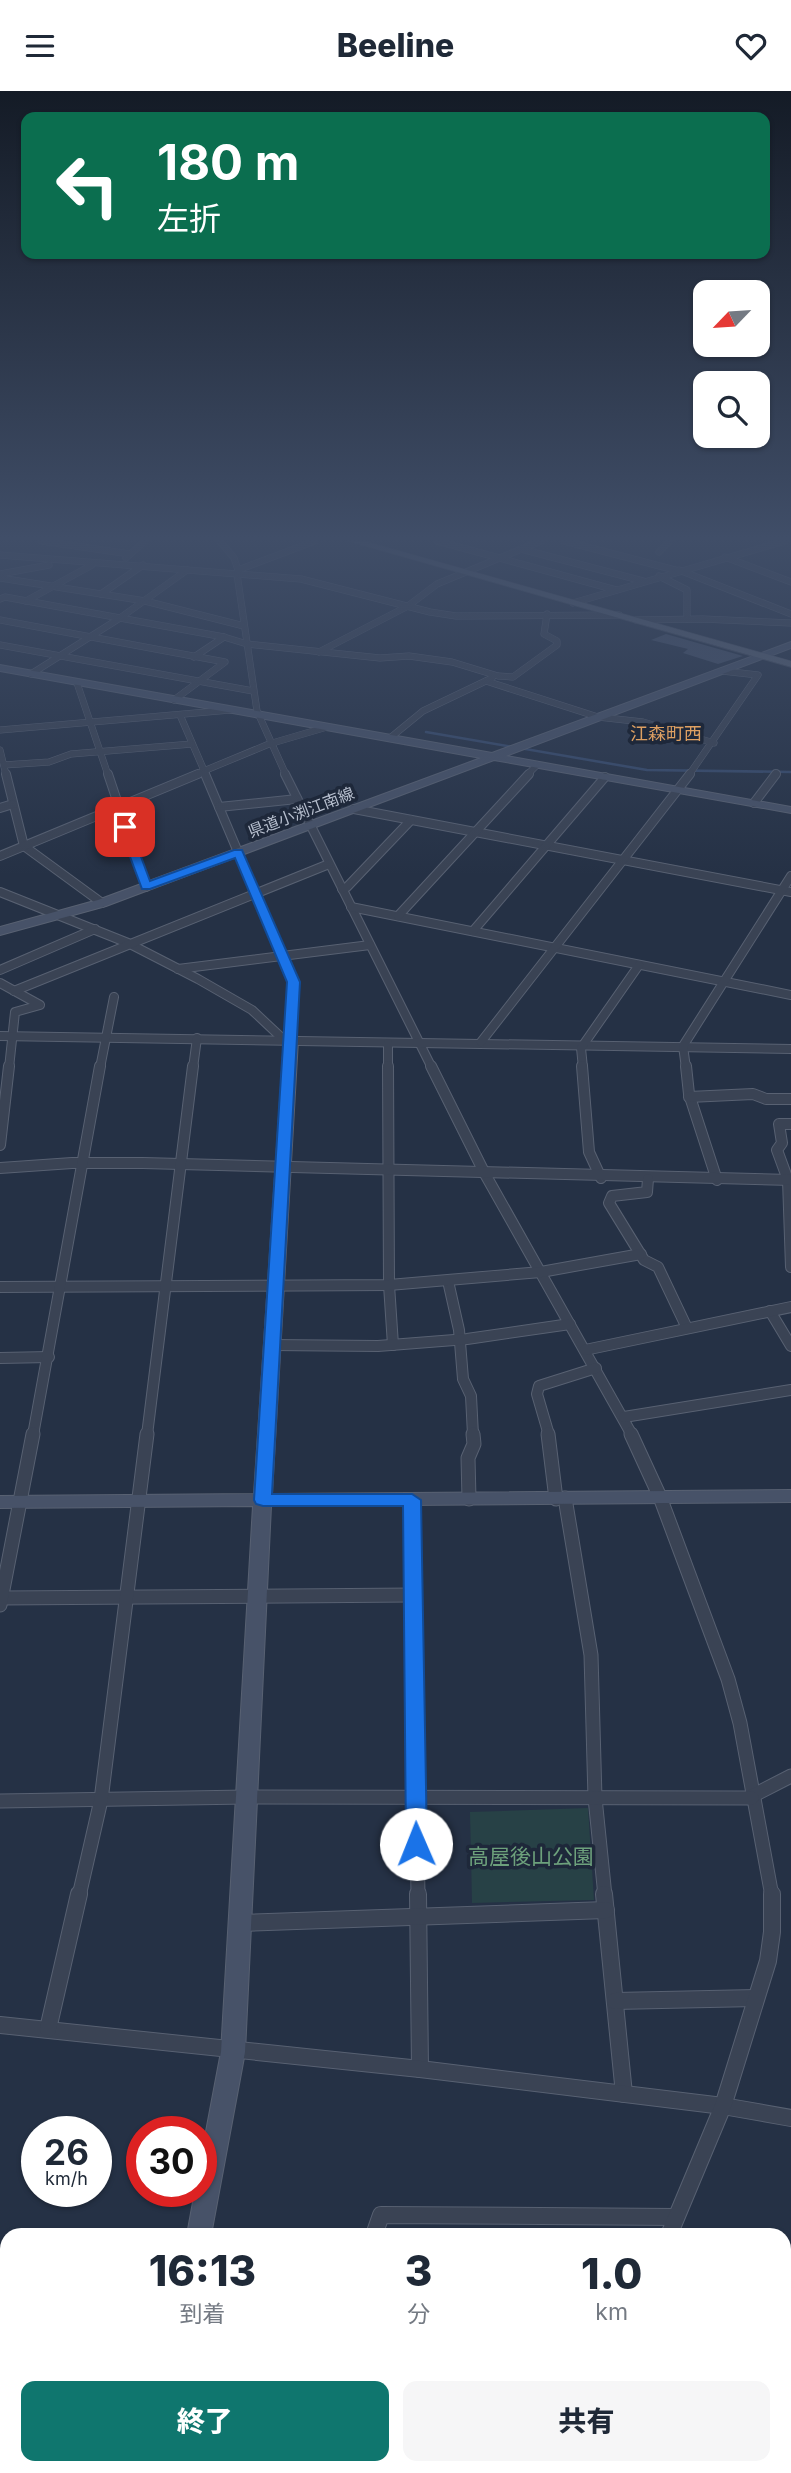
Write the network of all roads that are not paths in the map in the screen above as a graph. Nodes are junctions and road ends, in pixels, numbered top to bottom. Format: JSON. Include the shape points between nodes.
{"nodes":[{"id":1,"x":44,"y":652,"type":"edge"},
{"id":2,"x":66,"y":652,"type":"edge"},
{"id":3,"x":169,"y":652,"type":"edge"},
{"id":4,"x":201,"y":652,"type":"edge"},
{"id":5,"x":248,"y":652,"type":"edge"},
{"id":6,"x":321,"y":652,"type":"edge"},
{"id":7,"x":547,"y":652,"type":"edge"},
{"id":8,"x":751,"y":652,"type":"edge"},
{"id":9,"x":770,"y":652,"type":"edge"},
{"id":10,"x":61,"y":655,"type":"junction"},
{"id":11,"x":761,"y":655,"type":"junction"},
{"id":12,"x":194,"y":657,"type":"junction"},
{"id":13,"x":791,"y":664,"type":"edge"},
{"id":14,"x":0,"y":668,"type":"edge"},
{"id":15,"x":722,"y":671,"type":"junction"},
{"id":16,"x":31,"y":674,"type":"junction"},
{"id":17,"x":498,"y":676,"type":"junction"},
{"id":18,"x":201,"y":680,"type":"junction"},
{"id":19,"x":486,"y":681,"type":"junction"},
{"id":20,"x":77,"y":683,"type":"junction"},
{"id":21,"x":253,"y":691,"type":"junction"},
{"id":22,"x":174,"y":700,"type":"junction"},
{"id":23,"x":230,"y":710,"type":"junction"},
{"id":24,"x":256,"y":714,"type":"junction"},
{"id":25,"x":180,"y":715,"type":"junction"},
{"id":26,"x":598,"y":717,"type":"junction"},
{"id":27,"x":90,"y":722,"type":"junction"},
{"id":28,"x":327,"y":727,"type":"junction"},
{"id":29,"x":0,"y":730,"type":"edge"},
{"id":30,"x":390,"y":738,"type":"junction"},
{"id":31,"x":714,"y":743,"type":"junction"},
{"id":32,"x":192,"y":744,"type":"junction"},
{"id":33,"x":269,"y":744,"type":"junction"},
{"id":34,"x":0,"y":750,"type":"edge"},
{"id":35,"x":100,"y":752,"type":"junction"},
{"id":36,"x":491,"y":757,"type":"junction"},
{"id":37,"x":4,"y":765,"type":"junction"},
{"id":38,"x":537,"y":765,"type":"junction"},
{"id":39,"x":204,"y":772,"type":"junction"},
{"id":40,"x":776,"y":774,"type":"dead end"},
{"id":41,"x":605,"y":777,"type":"junction"},
{"id":42,"x":679,"y":790,"type":"junction"},
{"id":43,"x":297,"y":799,"type":"junction"},
{"id":44,"x":13,"y":803,"type":"junction"},
{"id":45,"x":754,"y":803,"type":"junction"},
{"id":46,"x":117,"y":807,"type":"junction"},
{"id":47,"x":219,"y":807,"type":"junction"},
{"id":48,"x":0,"y":809,"type":"edge"},
{"id":49,"x":354,"y":809,"type":"junction"},
{"id":50,"x":791,"y":810,"type":"edge"},
{"id":51,"x":411,"y":820,"type":"junction"},
{"id":52,"x":311,"y":825,"type":"junction"},
{"id":53,"x":474,"y":832,"type":"junction"},
{"id":54,"x":24,"y":846,"type":"junction"},
{"id":55,"x":547,"y":846,"type":"junction"},
{"id":56,"x":238,"y":852,"type":"junction"},
{"id":57,"x":0,"y":856,"type":"edge"},
{"id":58,"x":623,"y":860,"type":"junction"},
{"id":59,"x":329,"y":863,"type":"junction"},
{"id":60,"x":791,"y":876,"type":"edge"},
{"id":61,"x":146,"y":887,"type":"junction"},
{"id":62,"x":342,"y":889,"type":"junction"},
{"id":63,"x":786,"y":891,"type":"edge"},
{"id":64,"x":0,"y":892,"type":"edge"},
{"id":65,"x":255,"y":894,"type":"junction"},
{"id":66,"x":102,"y":903,"type":"junction"},
{"id":67,"x":351,"y":907,"type":"junction"},
{"id":68,"x":63,"y":916,"type":"junction"},
{"id":69,"x":398,"y":916,"type":"junction"},
{"id":70,"x":95,"y":929,"type":"junction"},
{"id":71,"x":0,"y":931,"type":"edge"},
{"id":72,"x":473,"y":931,"type":"junction"},
{"id":73,"x":128,"y":943,"type":"junction"},
{"id":74,"x":370,"y":945,"type":"junction"},
{"id":75,"x":555,"y":947,"type":"junction"},
{"id":76,"x":283,"y":957,"type":"junction"},
{"id":77,"x":639,"y":965,"type":"junction"},
{"id":78,"x":178,"y":969,"type":"junction"},
{"id":79,"x":0,"y":970,"type":"edge"},
{"id":80,"x":725,"y":982,"type":"junction"},
{"id":81,"x":0,"y":983,"type":"edge"},
{"id":82,"x":14,"y":991,"type":"junction"},
{"id":83,"x":791,"y":995,"type":"edge"},
{"id":84,"x":114,"y":997,"type":"dead end"},
{"id":85,"x":0,"y":1036,"type":"edge"},
{"id":86,"x":12,"y":1036,"type":"junction"},
{"id":87,"x":105,"y":1037,"type":"junction"},
{"id":88,"x":791,"y":1037,"type":"edge"},
{"id":89,"x":197,"y":1038,"type":"junction"},
{"id":90,"x":287,"y":1040,"type":"junction"},
{"id":91,"x":481,"y":1042,"type":"junction"},
{"id":92,"x":388,"y":1043,"type":"junction"},
{"id":93,"x":419,"y":1043,"type":"junction"},
{"id":94,"x":584,"y":1044,"type":"junction"},
{"id":95,"x":683,"y":1047,"type":"junction"},
{"id":96,"x":788,"y":1049,"type":"edge"},
{"id":97,"x":689,"y":1097,"type":"junction"},
{"id":98,"x":791,"y":1100,"type":"edge"},
{"id":99,"x":791,"y":1125,"type":"edge"},
{"id":100,"x":0,"y":1145,"type":"edge"},
{"id":101,"x":82,"y":1161,"type":"junction"},
{"id":102,"x":180,"y":1162,"type":"junction"},
{"id":103,"x":0,"y":1168,"type":"edge"},
{"id":104,"x":284,"y":1168,"type":"junction"},
{"id":105,"x":389,"y":1169,"type":"junction"},
{"id":106,"x":485,"y":1174,"type":"junction"},
{"id":107,"x":601,"y":1178,"type":"junction"},
{"id":108,"x":648,"y":1179,"type":"junction"},
{"id":109,"x":716,"y":1180,"type":"junction"},
{"id":110,"x":789,"y":1180,"type":"edge"},
{"id":111,"x":641,"y":1254,"type":"junction"},
{"id":112,"x":791,"y":1267,"type":"edge"},
{"id":113,"x":541,"y":1272,"type":"junction"},
{"id":114,"x":447,"y":1281,"type":"junction"},
{"id":115,"x":165,"y":1285,"type":"junction"},
{"id":116,"x":389,"y":1285,"type":"junction"},
{"id":117,"x":0,"y":1287,"type":"edge"},
{"id":118,"x":62,"y":1287,"type":"junction"},
{"id":119,"x":274,"y":1287,"type":"junction"},
{"id":120,"x":791,"y":1307,"type":"edge"},
{"id":121,"x":770,"y":1311,"type":"junction"},
{"id":122,"x":570,"y":1324,"type":"junction"},
{"id":123,"x":687,"y":1328,"type":"junction"},
{"id":124,"x":459,"y":1339,"type":"junction"},
{"id":125,"x":271,"y":1345,"type":"junction"},
{"id":126,"x":393,"y":1345,"type":"junction"},
{"id":127,"x":791,"y":1346,"type":"edge"},
{"id":128,"x":585,"y":1350,"type":"junction"},
{"id":129,"x":49,"y":1357,"type":"junction"},
{"id":130,"x":0,"y":1358,"type":"edge"},
{"id":131,"x":596,"y":1368,"type":"junction"},
{"id":132,"x":791,"y":1390,"type":"edge"},
{"id":133,"x":624,"y":1417,"type":"junction"},
{"id":134,"x":791,"y":1496,"type":"edge"},
{"id":135,"x":660,"y":1497,"type":"junction"},
{"id":136,"x":469,"y":1499,"type":"junction"},
{"id":137,"x":560,"y":1499,"type":"junction"},
{"id":138,"x":263,"y":1500,"type":"junction"},
{"id":139,"x":412,"y":1500,"type":"junction"},
{"id":140,"x":140,"y":1501,"type":"junction"},
{"id":141,"x":9,"y":1502,"type":"edge"},
{"id":142,"x":413,"y":1595,"type":"junction"},
{"id":143,"x":127,"y":1597,"type":"junction"},
{"id":144,"x":258,"y":1597,"type":"junction"},
{"id":145,"x":0,"y":1600,"type":"edge"},
{"id":146,"x":791,"y":1776,"type":"edge"},
{"id":147,"x":247,"y":1797,"type":"junction"},
{"id":148,"x":416,"y":1797,"type":"junction"},
{"id":149,"x":752,"y":1797,"type":"junction"},
{"id":150,"x":595,"y":1798,"type":"junction"},
{"id":151,"x":101,"y":1800,"type":"junction"},
{"id":152,"x":0,"y":1801,"type":"edge"},
{"id":153,"x":606,"y":1910,"type":"junction"},
{"id":154,"x":417,"y":1915,"type":"junction"},
{"id":155,"x":240,"y":1923,"type":"junction"},
{"id":156,"x":757,"y":1999,"type":"junction"},
{"id":157,"x":615,"y":2001,"type":"junction"},
{"id":158,"x":0,"y":2025,"type":"edge"},
{"id":159,"x":48,"y":2029,"type":"junction"},
{"id":160,"x":233,"y":2052,"type":"junction"},
{"id":161,"x":420,"y":2069,"type":"junction"},
{"id":162,"x":624,"y":2094,"type":"junction"},
{"id":163,"x":723,"y":2106,"type":"junction"},
{"id":164,"x":791,"y":2118,"type":"edge"},
{"id":165,"x":676,"y":2217,"type":"junction"},
{"id":166,"x":200,"y":2228,"type":"edge"},
{"id":167,"x":376,"y":2228,"type":"edge"},
{"id":168,"x":672,"y":2228,"type":"edge"}],
"edges":[{"from":1,"to":10,"type":"street"},
{"from":2,"to":10,"type":"street"},
{"from":3,"to":12,"type":"street"},
{"from":4,"to":12,"type":"street"},
{"from":5,"to":21,"type":"street"},
{"from":6,"to":17,"type":"street","via":[[409,656],[452,662]]},
{"from":7,"to":17,"type":"street","via":[[513,677]]},
{"from":8,"to":11,"type":"main road"},
{"from":9,"to":11,"type":"street","name":"県道小渕江南線"},
{"from":10,"to":16,"type":"street"},
{"from":10,"to":18,"type":"street"},
{"from":11,"to":13,"type":"main road"},
{"from":11,"to":15,"type":"street","name":"県道小渕江南線"},
{"from":12,"to":18,"type":"street","via":[[225,662]]},
{"from":14,"to":16,"type":"street"},
{"from":15,"to":26,"type":"street","name":"県道小渕江南線"},
{"from":15,"to":31,"type":"street","via":[[758,675]]},
{"from":16,"to":20,"type":"street"},
{"from":17,"to":19,"type":"street"},
{"from":18,"to":21,"type":"street"},
{"from":18,"to":22,"type":"street"},
{"from":19,"to":26,"type":"street"},
{"from":19,"to":30,"type":"street","via":[[436,705]]},
{"from":20,"to":22,"type":"street"},
{"from":20,"to":27,"type":"street"},
{"from":21,"to":24,"type":"street"},
{"from":22,"to":23,"type":"street"},
{"from":23,"to":24,"type":"street"},
{"from":23,"to":25,"type":"street"},
{"from":24,"to":28,"type":"street"},
{"from":24,"to":33,"type":"street"},
{"from":25,"to":27,"type":"street"},
{"from":25,"to":32,"type":"street"},
{"from":26,"to":31,"type":"street","via":[[651,724]]},
{"from":26,"to":36,"type":"street","name":"県道小渕江南線"},
{"from":27,"to":29,"type":"street"},
{"from":27,"to":35,"type":"street"},
{"from":28,"to":30,"type":"street"},
{"from":28,"to":33,"type":"street"},
{"from":30,"to":36,"type":"street"},
{"from":31,"to":42,"type":"street"},
{"from":32,"to":35,"type":"street"},
{"from":32,"to":39,"type":"street"},
{"from":33,"to":39,"type":"street"},
{"from":33,"to":43,"type":"street"},
{"from":34,"to":37,"type":"street"},
{"from":35,"to":37,"type":"street"},
{"from":35,"to":46,"type":"street"},
{"from":36,"to":38,"type":"street"},
{"from":36,"to":49,"type":"street","name":"県道小渕江南線"},
{"from":37,"to":44,"type":"street"},
{"from":38,"to":41,"type":"street"},
{"from":38,"to":53,"type":"street"},
{"from":39,"to":46,"type":"street"},
{"from":39,"to":47,"type":"street"},
{"from":40,"to":45,"type":"street"},
{"from":41,"to":42,"type":"street"},
{"from":41,"to":55,"type":"street"},
{"from":42,"to":45,"type":"street"},
{"from":42,"to":58,"type":"street"},
{"from":43,"to":47,"type":"street"},
{"from":43,"to":52,"type":"street"},
{"from":44,"to":48,"type":"street"},
{"from":44,"to":54,"type":"street"},
{"from":45,"to":50,"type":"street"},
{"from":46,"to":54,"type":"street"},
{"from":46,"to":61,"type":"street"},
{"from":47,"to":56,"type":"street"},
{"from":49,"to":51,"type":"street"},
{"from":49,"to":52,"type":"street","name":"県道小渕江南線"},
{"from":51,"to":53,"type":"street"},
{"from":51,"to":62,"type":"street"},
{"from":52,"to":56,"type":"street","name":"県道小渕江南線"},
{"from":52,"to":59,"type":"street"},
{"from":53,"to":55,"type":"street"},
{"from":53,"to":69,"type":"street"},
{"from":54,"to":57,"type":"street"},
{"from":54,"to":66,"type":"street"},
{"from":55,"to":58,"type":"street"},
{"from":55,"to":72,"type":"street"},
{"from":56,"to":61,"type":"street","name":"県道小渕江南線"},
{"from":56,"to":65,"type":"street"},
{"from":58,"to":63,"type":"street"},
{"from":58,"to":75,"type":"street"},
{"from":59,"to":62,"type":"street"},
{"from":59,"to":65,"type":"street"},
{"from":60,"to":63,"type":"street"},
{"from":61,"to":66,"type":"street","name":"県道小渕江南線"},
{"from":62,"to":67,"type":"street"},
{"from":63,"to":80,"type":"street"},
{"from":64,"to":68,"type":"street"},
{"from":65,"to":73,"type":"street"},
{"from":65,"to":76,"type":"street"},
{"from":66,"to":68,"type":"street","name":"県道小渕江南線"},
{"from":67,"to":69,"type":"street"},
{"from":67,"to":74,"type":"street"},
{"from":68,"to":70,"type":"street"},
{"from":68,"to":71,"type":"street","name":"県道小渕江南線"},
{"from":69,"to":72,"type":"street"},
{"from":70,"to":73,"type":"street"},
{"from":70,"to":79,"type":"street"},
{"from":72,"to":75,"type":"street"},
{"from":73,"to":78,"type":"street"},
{"from":73,"to":82,"type":"street"},
{"from":74,"to":76,"type":"street"},
{"from":74,"to":93,"type":"street"},
{"from":75,"to":77,"type":"street"},
{"from":75,"to":91,"type":"street"},
{"from":76,"to":78,"type":"street"},
{"from":76,"to":90,"type":"street","via":[[293,982]]},
{"from":77,"to":80,"type":"street"},
{"from":77,"to":94,"type":"street"},
{"from":78,"to":90,"type":"street","via":[[252,1010]]},
{"from":80,"to":83,"type":"street"},
{"from":80,"to":95,"type":"street"},
{"from":81,"to":82,"type":"street"},
{"from":82,"to":86,"type":"street","via":[[40,1005],[15,1012]]},
{"from":84,"to":87,"type":"street"},
{"from":85,"to":86,"type":"street"},
{"from":86,"to":87,"type":"street"},
{"from":86,"to":100,"type":"street"},
{"from":87,"to":89,"type":"street"},
{"from":87,"to":101,"type":"street"},
{"from":88,"to":96,"type":"street"},
{"from":89,"to":90,"type":"street"},
{"from":89,"to":102,"type":"street"},
{"from":90,"to":92,"type":"street"},
{"from":90,"to":104,"type":"street"},
{"from":91,"to":93,"type":"street"},
{"from":91,"to":94,"type":"street"},
{"from":92,"to":93,"type":"street"},
{"from":92,"to":105,"type":"street"},
{"from":93,"to":106,"type":"street"},
{"from":94,"to":95,"type":"street"},
{"from":94,"to":107,"type":"street","via":[[589,1152]]},
{"from":95,"to":96,"type":"street"},
{"from":95,"to":97,"type":"street"},
{"from":97,"to":98,"type":"street","via":[[753,1094]]},
{"from":97,"to":109,"type":"street"},
{"from":99,"to":110,"type":"street","via":[[779,1125],[782,1143],[777,1150]]},
{"from":101,"to":102,"type":"street"},
{"from":101,"to":103,"type":"street"},
{"from":101,"to":118,"type":"street"},
{"from":102,"to":104,"type":"street"},
{"from":102,"to":115,"type":"street"},
{"from":104,"to":105,"type":"street"},
{"from":104,"to":119,"type":"street"},
{"from":105,"to":106,"type":"street"},
{"from":105,"to":116,"type":"street"},
{"from":106,"to":107,"type":"street"},
{"from":106,"to":113,"type":"street"},
{"from":107,"to":108,"type":"street"},
{"from":108,"to":109,"type":"street"},
{"from":108,"to":111,"type":"street","via":[[647,1192],[612,1196],[609,1203]]},
{"from":109,"to":110,"type":"street"},
{"from":110,"to":112,"type":"street"},
{"from":111,"to":113,"type":"street"},
{"from":111,"to":123,"type":"street","via":[[658,1267]]},
{"from":113,"to":114,"type":"street"},
{"from":113,"to":122,"type":"street"},
{"from":114,"to":116,"type":"street"},
{"from":114,"to":124,"type":"street"},
{"from":115,"to":118,"type":"street"},
{"from":115,"to":119,"type":"street"},
{"from":115,"to":140,"type":"street"},
{"from":116,"to":119,"type":"street"},
{"from":116,"to":126,"type":"street"},
{"from":117,"to":118,"type":"street"},
{"from":118,"to":129,"type":"street"},
{"from":119,"to":125,"type":"street"},
{"from":120,"to":121,"type":"street"},
{"from":121,"to":123,"type":"street"},
{"from":121,"to":127,"type":"street"},
{"from":122,"to":124,"type":"street"},
{"from":122,"to":128,"type":"street"},
{"from":123,"to":128,"type":"street"},
{"from":124,"to":126,"type":"street"},
{"from":124,"to":136,"type":"street","via":[[463,1379],[471,1396],[474,1444],[468,1458]]},
{"from":125,"to":126,"type":"street"},
{"from":125,"to":138,"type":"street"},
{"from":128,"to":131,"type":"street"},
{"from":129,"to":130,"type":"street"},
{"from":129,"to":141,"type":"street"},
{"from":131,"to":133,"type":"street"},
{"from":131,"to":137,"type":"street","via":[[539,1386]]},
{"from":132,"to":133,"type":"street"},
{"from":133,"to":135,"type":"street"},
{"from":134,"to":135,"type":"street"},
{"from":135,"to":137,"type":"street"},
{"from":135,"to":149,"type":"street","via":[[728,1679]]},
{"from":136,"to":137,"type":"street"},
{"from":136,"to":139,"type":"street"},
{"from":137,"to":150,"type":"street","via":[[591,1655]]},
{"from":138,"to":139,"type":"street"},
{"from":138,"to":140,"type":"street"},
{"from":138,"to":144,"type":"street"},
{"from":139,"to":142,"type":"street"},
{"from":140,"to":141,"type":"street"},
{"from":140,"to":143,"type":"street"},
{"from":141,"to":145,"type":"street"},
{"from":142,"to":144,"type":"street"},
{"from":142,"to":148,"type":"street"},
{"from":143,"to":144,"type":"street"},
{"from":143,"to":145,"type":"street"},
{"from":143,"to":151,"type":"street"},
{"from":144,"to":147,"type":"street"},
{"from":146,"to":149,"type":"street"},
{"from":147,"to":148,"type":"street"},
{"from":147,"to":151,"type":"street"},
{"from":147,"to":155,"type":"street"},
{"from":148,"to":150,"type":"street"},
{"from":148,"to":154,"type":"street"},
{"from":149,"to":150,"type":"street"},
{"from":149,"to":156,"type":"street","via":[[773,1900],[768,1961]]},
{"from":150,"to":153,"type":"street"},
{"from":151,"to":152,"type":"street"},
{"from":151,"to":159,"type":"street"},
{"from":153,"to":154,"type":"street"},
{"from":153,"to":157,"type":"street"},
{"from":154,"to":155,"type":"street"},
{"from":154,"to":161,"type":"street"},
{"from":155,"to":160,"type":"street"},
{"from":156,"to":157,"type":"street"},
{"from":156,"to":163,"type":"street"},
{"from":157,"to":162,"type":"street"},
{"from":158,"to":159,"type":"street"},
{"from":159,"to":160,"type":"street"},
{"from":160,"to":161,"type":"street"},
{"from":160,"to":166,"type":"street"},
{"from":161,"to":162,"type":"street"},
{"from":162,"to":163,"type":"street"},
{"from":163,"to":164,"type":"street"},
{"from":163,"to":165,"type":"street"},
{"from":165,"to":167,"type":"street","via":[[381,2215]]},
{"from":165,"to":168,"type":"street"}]}
